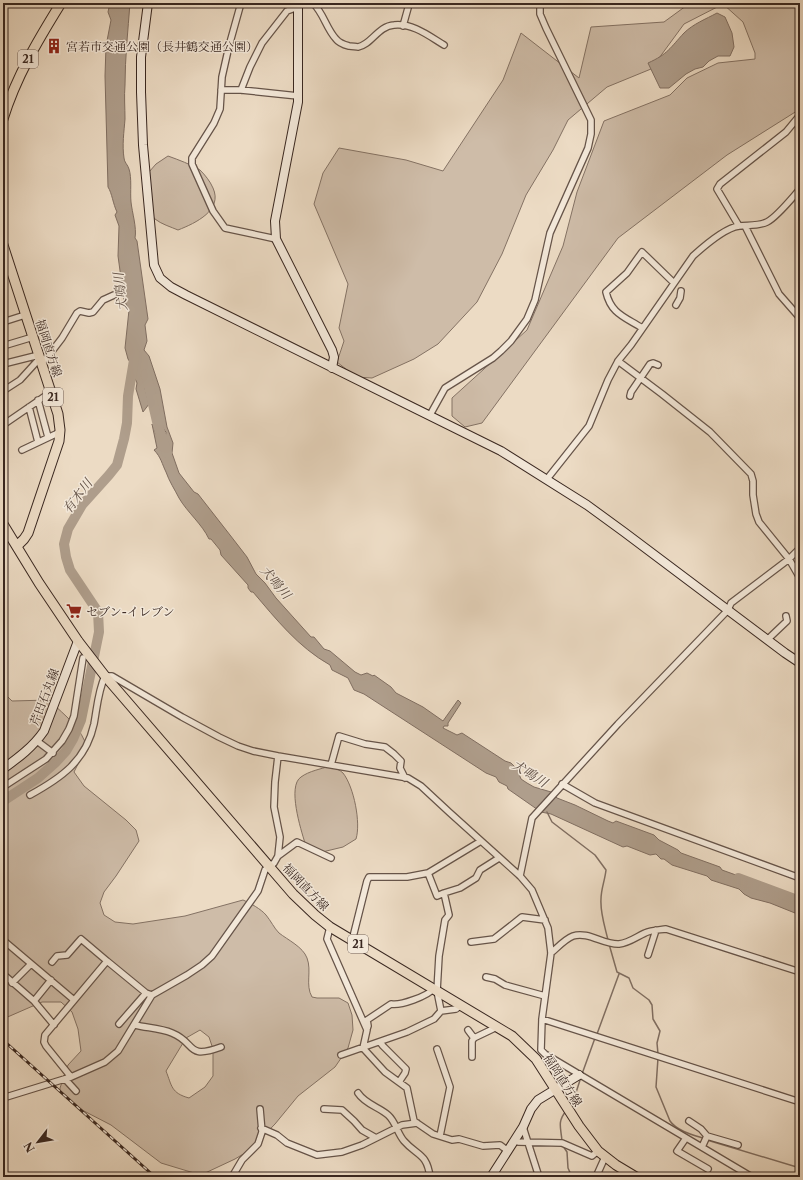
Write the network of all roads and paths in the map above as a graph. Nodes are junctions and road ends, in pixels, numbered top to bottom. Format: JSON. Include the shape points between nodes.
{"nodes":[{"id":1,"x":61,"y":3,"type":"edge"},
{"id":2,"x":148,"y":3,"type":"edge"},
{"id":3,"x":241,"y":3,"type":"edge"},
{"id":4,"x":313,"y":3,"type":"edge"},
{"id":5,"x":540,"y":3,"type":"edge"},
{"id":6,"x":298,"y":5,"type":"edge"},
{"id":7,"x":408,"y":8,"type":"dead end"},
{"id":8,"x":403,"y":26,"type":"junction"},
{"id":9,"x":444,"y":45,"type":"dead end"},
{"id":10,"x":221,"y":90,"type":"junction"},
{"id":11,"x":241,"y":90,"type":"junction"},
{"id":12,"x":298,"y":96,"type":"junction"},
{"id":13,"x":800,"y":115,"type":"edge"},
{"id":14,"x":3,"y":119,"type":"edge"},
{"id":15,"x":800,"y":189,"type":"edge"},
{"id":16,"x":742,"y":226,"type":"junction"},
{"id":17,"x":276,"y":239,"type":"junction"},
{"id":18,"x":3,"y":245,"type":"edge"},
{"id":19,"x":674,"y":283,"type":"junction"},
{"id":20,"x":681,"y":291,"type":"dead end"},
{"id":21,"x":114,"y":295,"type":"dead end"},
{"id":22,"x":676,"y":305,"type":"dead end"},
{"id":23,"x":25,"y":315,"type":"junction"},
{"id":24,"x":800,"y":318,"type":"edge"},
{"id":25,"x":3,"y":322,"type":"edge"},
{"id":26,"x":642,"y":328,"type":"junction"},
{"id":27,"x":33,"y":337,"type":"junction"},
{"id":28,"x":3,"y":346,"type":"edge"},
{"id":29,"x":40,"y":358,"type":"junction"},
{"id":30,"x":618,"y":361,"type":"junction"},
{"id":31,"x":3,"y":364,"type":"edge"},
{"id":32,"x":658,"y":365,"type":"dead end"},
{"id":33,"x":332,"y":368,"type":"junction"},
{"id":34,"x":641,"y":378,"type":"junction"},
{"id":35,"x":3,"y":391,"type":"edge"},
{"id":36,"x":51,"y":392,"type":"junction"},
{"id":37,"x":630,"y":396,"type":"dead end"},
{"id":38,"x":38,"y":400,"type":"junction"},
{"id":39,"x":29,"y":407,"type":"junction"},
{"id":40,"x":430,"y":415,"type":"junction"},
{"id":41,"x":3,"y":425,"type":"edge"},
{"id":42,"x":60,"y":432,"type":"junction"},
{"id":43,"x":48,"y":437,"type":"junction"},
{"id":44,"x":38,"y":442,"type":"junction"},
{"id":45,"x":22,"y":450,"type":"dead end"},
{"id":46,"x":547,"y":479,"type":"junction"},
{"id":47,"x":3,"y":524,"type":"edge"},
{"id":48,"x":17,"y":546,"type":"junction"},
{"id":49,"x":800,"y":548,"type":"edge"},
{"id":50,"x":789,"y":559,"type":"junction"},
{"id":51,"x":800,"y":578,"type":"edge"},
{"id":52,"x":728,"y":610,"type":"junction"},
{"id":53,"x":786,"y":616,"type":"dead end"},
{"id":54,"x":767,"y":640,"type":"junction"},
{"id":55,"x":78,"y":641,"type":"junction"},
{"id":56,"x":84,"y":654,"type":"junction"},
{"id":57,"x":800,"y":663,"type":"edge"},
{"id":58,"x":103,"y":674,"type":"junction"},
{"id":59,"x":37,"y":741,"type":"junction"},
{"id":60,"x":53,"y":753,"type":"junction"},
{"id":61,"x":278,"y":756,"type":"junction"},
{"id":62,"x":331,"y":765,"type":"junction"},
{"id":63,"x":3,"y":769,"type":"edge"},
{"id":64,"x":405,"y":778,"type":"junction"},
{"id":65,"x":562,"y":784,"type":"junction"},
{"id":66,"x":3,"y":786,"type":"edge"},
{"id":67,"x":30,"y":795,"type":"dead end"},
{"id":68,"x":481,"y":841,"type":"junction"},
{"id":69,"x":278,"y":856,"type":"junction"},
{"id":70,"x":330,"y":858,"type":"dead end"},
{"id":71,"x":499,"y":858,"type":"junction"},
{"id":72,"x":269,"y":866,"type":"junction"},
{"id":73,"x":428,"y":872,"type":"junction"},
{"id":74,"x":520,"y":876,"type":"junction"},
{"id":75,"x":800,"y":878,"type":"edge"},
{"id":76,"x":444,"y":893,"type":"junction"},
{"id":77,"x":545,"y":920,"type":"junction"},
{"id":78,"x":330,"y":927,"type":"junction"},
{"id":79,"x":656,"y":930,"type":"junction"},
{"id":80,"x":352,"y":940,"type":"junction"},
{"id":81,"x":471,"y":942,"type":"dead end"},
{"id":82,"x":4,"y":944,"type":"edge"},
{"id":83,"x":551,"y":953,"type":"junction"},
{"id":84,"x":648,"y":955,"type":"dead end"},
{"id":85,"x":107,"y":961,"type":"junction"},
{"id":86,"x":52,"y":962,"type":"dead end"},
{"id":87,"x":31,"y":964,"type":"junction"},
{"id":88,"x":800,"y":972,"type":"edge"},
{"id":89,"x":3,"y":974,"type":"edge"},
{"id":90,"x":486,"y":977,"type":"dead end"},
{"id":91,"x":51,"y":980,"type":"junction"},
{"id":92,"x":12,"y":983,"type":"junction"},
{"id":93,"x":435,"y":990,"type":"junction"},
{"id":94,"x":146,"y":992,"type":"junction"},
{"id":95,"x":152,"y":995,"type":"junction"},
{"id":96,"x":545,"y":996,"type":"junction"},
{"id":97,"x":74,"y":1000,"type":"junction"},
{"id":98,"x":34,"y":1001,"type":"junction"},
{"id":99,"x":461,"y":1005,"type":"junction"},
{"id":100,"x":441,"y":1011,"type":"junction"},
{"id":101,"x":542,"y":1019,"type":"junction"},
{"id":102,"x":119,"y":1024,"type":"dead end"},
{"id":103,"x":54,"y":1025,"type":"junction"},
{"id":104,"x":135,"y":1025,"type":"junction"},
{"id":105,"x":497,"y":1027,"type":"junction"},
{"id":106,"x":367,"y":1030,"type":"junction"},
{"id":107,"x":468,"y":1030,"type":"dead end"},
{"id":108,"x":474,"y":1038,"type":"junction"},
{"id":109,"x":380,"y":1042,"type":"junction"},
{"id":110,"x":221,"y":1047,"type":"dead end"},
{"id":111,"x":363,"y":1048,"type":"junction"},
{"id":112,"x":437,"y":1049,"type":"dead end"},
{"id":113,"x":340,"y":1055,"type":"dead end"},
{"id":114,"x":472,"y":1057,"type":"dead end"},
{"id":115,"x":579,"y":1075,"type":"junction"},
{"id":116,"x":68,"y":1078,"type":"junction"},
{"id":117,"x":399,"y":1082,"type":"junction"},
{"id":118,"x":555,"y":1089,"type":"junction"},
{"id":119,"x":76,"y":1091,"type":"dead end"},
{"id":120,"x":358,"y":1093,"type":"dead end"},
{"id":121,"x":3,"y":1098,"type":"edge"},
{"id":122,"x":800,"y":1102,"type":"edge"},
{"id":123,"x":260,"y":1109,"type":"dead end"},
{"id":124,"x":324,"y":1109,"type":"dead end"},
{"id":125,"x":689,"y":1121,"type":"dead end"},
{"id":126,"x":417,"y":1123,"type":"junction"},
{"id":127,"x":523,"y":1127,"type":"junction"},
{"id":128,"x":262,"y":1128,"type":"junction"},
{"id":129,"x":396,"y":1129,"type":"junction"},
{"id":130,"x":440,"y":1136,"type":"junction"},
{"id":131,"x":707,"y":1136,"type":"junction"},
{"id":132,"x":376,"y":1138,"type":"junction"},
{"id":133,"x":686,"y":1138,"type":"junction"},
{"id":134,"x":515,"y":1140,"type":"junction"},
{"id":135,"x":528,"y":1142,"type":"junction"},
{"id":136,"x":738,"y":1145,"type":"dead end"},
{"id":137,"x":702,"y":1147,"type":"junction"},
{"id":138,"x":508,"y":1151,"type":"junction"},
{"id":139,"x":602,"y":1154,"type":"junction"},
{"id":140,"x":708,"y":1169,"type":"dead end"},
{"id":141,"x":232,"y":1177,"type":"edge"},
{"id":142,"x":430,"y":1177,"type":"edge"},
{"id":143,"x":491,"y":1177,"type":"edge"},
{"id":144,"x":539,"y":1177,"type":"edge"},
{"id":145,"x":596,"y":1177,"type":"edge"},
{"id":146,"x":636,"y":1177,"type":"edge"},
{"id":147,"x":752,"y":1177,"type":"edge"}],
"edges":[{"from":1,"to":14,"type":"main road","number":"21","via":[[19,77]]},
{"from":2,"to":33,"type":"street","via":[[141,57],[143,145],[154,265],[160,278],[186,295]]},
{"from":3,"to":10,"type":"street","via":[[229,46]]},
{"from":4,"to":8,"type":"street","via":[[320,10],[336,40],[345,45],[358,47],[386,26]]},
{"from":5,"to":40,"type":"street","via":[[540,14],[590,120],[588,148],[550,233],[535,300],[527,319],[501,351],[445,388]]},
{"from":6,"to":11,"type":"street","via":[[287,11],[262,43]]},
{"from":6,"to":12,"type":"street"},
{"from":7,"to":8,"type":"street"},
{"from":8,"to":9,"type":"street","via":[[419,29]]},
{"from":10,"to":11,"type":"street"},
{"from":10,"to":17,"type":"street","via":[[220,109],[192,158],[192,164],[214,212],[225,228]]},
{"from":11,"to":12,"type":"street"},
{"from":12,"to":17,"type":"street","via":[[276,221]]},
{"from":13,"to":16,"type":"street","via":[[786,132],[717,188]]},
{"from":15,"to":16,"type":"street","via":[[766,222]]},
{"from":16,"to":19,"type":"street","via":[[727,230],[702,247]]},
{"from":16,"to":24,"type":"street","via":[[779,294]]},
{"from":17,"to":33,"type":"street","via":[[332,350]]},
{"from":18,"to":23,"type":"main road","name":"福岡直方線","number":"21"},
{"from":19,"to":26,"type":"street"},
{"from":19,"to":26,"type":"street","via":[[642,252],[627,273],[606,292],[608,302],[614,311]]},
{"from":20,"to":22,"type":"street"},
{"from":21,"to":29,"type":"street","via":[[103,300],[93,312],[77,313],[46,359]]},
{"from":23,"to":25,"type":"street"},
{"from":23,"to":27,"type":"main road","name":"福岡直方線","number":"21"},
{"from":26,"to":30,"type":"street"},
{"from":27,"to":28,"type":"street"},
{"from":27,"to":29,"type":"main road","name":"福岡直方線","number":"21"},
{"from":29,"to":31,"type":"street"},
{"from":29,"to":35,"type":"street","via":[[20,380]]},
{"from":29,"to":36,"type":"main road","name":"福岡直方線","number":"21"},
{"from":30,"to":34,"type":"street"},
{"from":30,"to":46,"type":"street","via":[[589,426]]},
{"from":32,"to":34,"type":"street","via":[[650,364]]},
{"from":33,"to":40,"type":"street"},
{"from":34,"to":37,"type":"street"},
{"from":34,"to":50,"type":"street","via":[[710,432],[751,474],[759,522]]},
{"from":36,"to":38,"type":"street"},
{"from":36,"to":42,"type":"main road","name":"福岡直方線","number":"21"},
{"from":38,"to":39,"type":"street"},
{"from":38,"to":43,"type":"street"},
{"from":39,"to":41,"type":"street"},
{"from":39,"to":44,"type":"street"},
{"from":40,"to":46,"type":"street","via":[[501,451]]},
{"from":42,"to":43,"type":"street"},
{"from":42,"to":48,"type":"main road","name":"福岡直方線","number":"21","via":[[28,533]]},
{"from":43,"to":44,"type":"street"},
{"from":44,"to":45,"type":"street"},
{"from":46,"to":52,"type":"street","via":[[587,505]]},
{"from":47,"to":48,"type":"main road","name":"福岡直方線","number":"21"},
{"from":48,"to":55,"type":"main road","name":"福岡直方線","number":"21"},
{"from":49,"to":50,"type":"street"},
{"from":50,"to":51,"type":"street"},
{"from":50,"to":52,"type":"street","via":[[731,603]]},
{"from":52,"to":54,"type":"street"},
{"from":52,"to":65,"type":"street"},
{"from":53,"to":54,"type":"street","via":[[787,621],[784,625]]},
{"from":54,"to":57,"type":"street"},
{"from":55,"to":56,"type":"main road","name":"福岡直方線","number":"21"},
{"from":55,"to":59,"type":"street","name":"芹田石丸線","via":[[47,725]]},
{"from":56,"to":58,"type":"main road","name":"福岡直方線","number":"21"},
{"from":56,"to":60,"type":"street","via":[[74,716],[69,729]]},
{"from":58,"to":61,"type":"street","via":[[112,676],[218,737],[253,751]]},
{"from":58,"to":67,"type":"street","via":[[94,724],[84,748],[72,767],[62,776]]},
{"from":58,"to":72,"type":"main road","name":"福岡直方線","number":"21"},
{"from":59,"to":60,"type":"street"},
{"from":59,"to":63,"type":"street","name":"芹田石丸線"},
{"from":60,"to":66,"type":"street","via":[[36,767]]},
{"from":61,"to":62,"type":"street"},
{"from":61,"to":69,"type":"street","via":[[274,807],[280,837]]},
{"from":62,"to":64,"type":"street"},
{"from":62,"to":64,"type":"street","via":[[339,736],[385,747],[401,761],[400,768]]},
{"from":64,"to":68,"type":"street","via":[[421,786]]},
{"from":65,"to":74,"type":"street","via":[[532,818]]},
{"from":65,"to":75,"type":"street","via":[[595,803]]},
{"from":68,"to":71,"type":"street"},
{"from":68,"to":73,"type":"street"},
{"from":69,"to":70,"type":"street","via":[[297,842]]},
{"from":69,"to":72,"type":"street"},
{"from":71,"to":74,"type":"street"},
{"from":71,"to":76,"type":"street","via":[[480,870],[476,878],[460,888]]},
{"from":72,"to":78,"type":"main road","name":"福岡直方線","number":"21","via":[[303,905]]},
{"from":72,"to":95,"type":"street","via":[[262,876],[258,891],[212,956],[187,976]]},
{"from":73,"to":76,"type":"street","via":[[437,896]]},
{"from":73,"to":80,"type":"street","via":[[406,877],[369,877]]},
{"from":74,"to":77,"type":"street","via":[[532,890]]},
{"from":76,"to":93,"type":"street","via":[[449,915],[445,920]]},
{"from":77,"to":81,"type":"street","via":[[522,917],[494,939]]},
{"from":77,"to":83,"type":"street"},
{"from":78,"to":80,"type":"main road","name":"福岡直方線","number":"21"},
{"from":78,"to":106,"type":"street","via":[[327,939]]},
{"from":79,"to":83,"type":"street","via":[[619,944],[586,936],[572,936]]},
{"from":79,"to":84,"type":"street"},
{"from":79,"to":88,"type":"street","via":[[666,929]]},
{"from":80,"to":93,"type":"main road","name":"福岡直方線","number":"21"},
{"from":82,"to":87,"type":"street"},
{"from":83,"to":96,"type":"street"},
{"from":85,"to":86,"type":"street","via":[[81,939],[67,955],[57,956]]},
{"from":85,"to":94,"type":"street"},
{"from":85,"to":97,"type":"street"},
{"from":87,"to":91,"type":"street"},
{"from":87,"to":92,"type":"street"},
{"from":89,"to":92,"type":"street"},
{"from":90,"to":96,"type":"street"},
{"from":91,"to":97,"type":"street"},
{"from":91,"to":98,"type":"street"},
{"from":92,"to":98,"type":"street"},
{"from":93,"to":99,"type":"main road","name":"福岡直方線","number":"21"},
{"from":93,"to":100,"type":"street"},
{"from":93,"to":106,"type":"street","via":[[396,1005],[391,1004],[367,1020]]},
{"from":94,"to":95,"type":"street"},
{"from":94,"to":102,"type":"street"},
{"from":95,"to":104,"type":"street"},
{"from":96,"to":101,"type":"street"},
{"from":97,"to":103,"type":"street"},
{"from":98,"to":103,"type":"street"},
{"from":99,"to":100,"type":"street","via":[[456,1009]]},
{"from":99,"to":105,"type":"main road","name":"福岡直方線","number":"21"},
{"from":100,"to":109,"type":"street","via":[[434,1019]]},
{"from":101,"to":115,"type":"street","via":[[541,1050]]},
{"from":101,"to":122,"type":"street"},
{"from":103,"to":116,"type":"street","via":[[44,1042]]},
{"from":104,"to":110,"type":"street","via":[[176,1035],[194,1051],[202,1053]]},
{"from":104,"to":116,"type":"street","via":[[118,1051],[105,1062]]},
{"from":105,"to":108,"type":"street"},
{"from":105,"to":118,"type":"main road","name":"福岡直方線","number":"21","via":[[522,1044],[536,1059]]},
{"from":106,"to":111,"type":"street"},
{"from":107,"to":108,"type":"street"},
{"from":108,"to":114,"type":"street"},
{"from":109,"to":111,"type":"street"},
{"from":109,"to":117,"type":"street","via":[[406,1069]]},
{"from":111,"to":113,"type":"street"},
{"from":111,"to":117,"type":"street","via":[[385,1072]]},
{"from":112,"to":130,"type":"street","via":[[450,1087]]},
{"from":115,"to":118,"type":"street"},
{"from":115,"to":133,"type":"street"},
{"from":116,"to":119,"type":"street"},
{"from":116,"to":121,"type":"street"},
{"from":117,"to":126,"type":"street","via":[[407,1088],[414,1121]]},
{"from":118,"to":127,"type":"street","via":[[538,1100]]},
{"from":118,"to":139,"type":"main road","name":"福岡直方線","number":"21","via":[[579,1126]]},
{"from":120,"to":129,"type":"street","via":[[371,1105],[387,1114]]},
{"from":123,"to":128,"type":"street"},
{"from":124,"to":132,"type":"street","via":[[342,1110],[362,1130]]},
{"from":125,"to":131,"type":"street"},
{"from":126,"to":129,"type":"street","via":[[402,1125]]},
{"from":126,"to":130,"type":"street"},
{"from":127,"to":134,"type":"street"},
{"from":127,"to":135,"type":"street"},
{"from":128,"to":132,"type":"street","via":[[287,1143],[316,1155],[342,1152]]},
{"from":128,"to":141,"type":"street","via":[[258,1144],[242,1160]]},
{"from":129,"to":132,"type":"street"},
{"from":129,"to":142,"type":"street","via":[[404,1141],[426,1160]]},
{"from":130,"to":138,"type":"street","via":[[483,1146],[500,1145]]},
{"from":131,"to":136,"type":"street"},
{"from":131,"to":137,"type":"street"},
{"from":133,"to":137,"type":"street"},
{"from":133,"to":140,"type":"street","via":[[677,1151]]},
{"from":134,"to":135,"type":"street"},
{"from":134,"to":138,"type":"street"},
{"from":135,"to":139,"type":"street","via":[[562,1143],[592,1156]]},
{"from":135,"to":144,"type":"street"},
{"from":137,"to":147,"type":"street"},
{"from":138,"to":143,"type":"street"},
{"from":139,"to":145,"type":"street"},
{"from":139,"to":146,"type":"main road","name":"福岡直方線","number":"21"}]}
